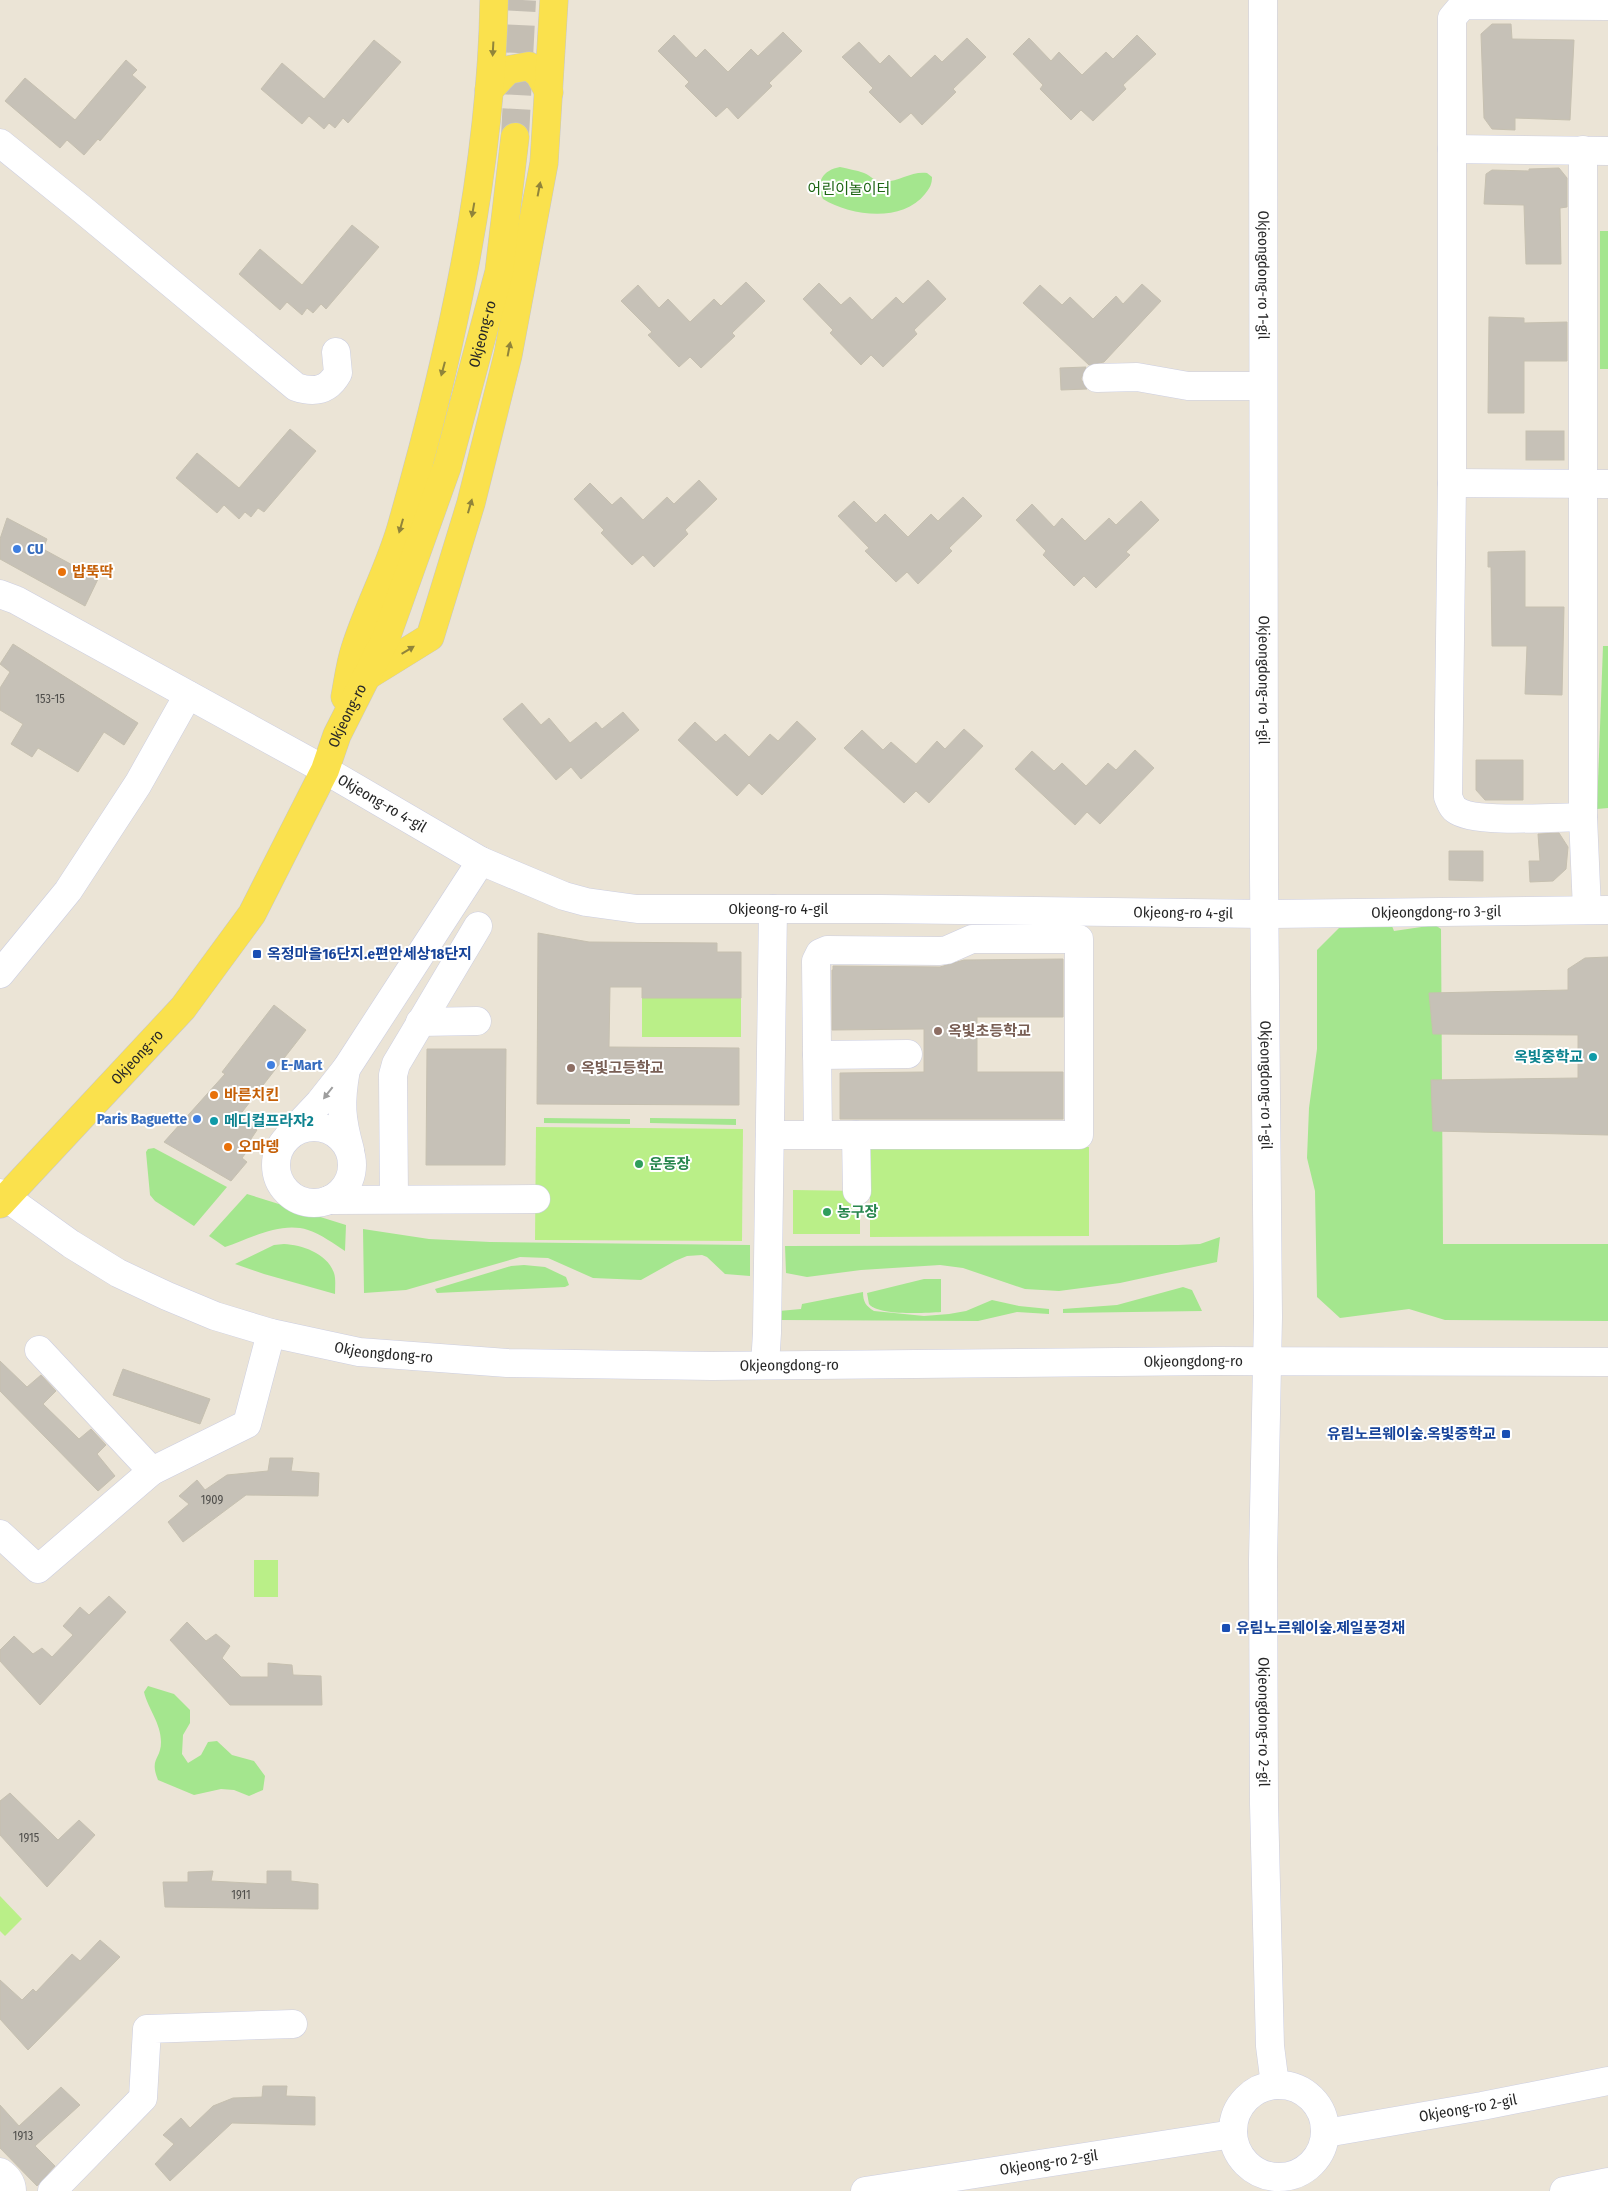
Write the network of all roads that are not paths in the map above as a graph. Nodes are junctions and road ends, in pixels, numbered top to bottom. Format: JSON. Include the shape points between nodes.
{"nodes":[{"id":1,"x":494,"y":0,"type":"edge"},
{"id":2,"x":554,"y":0,"type":"edge"},
{"id":3,"x":1263,"y":0,"type":"edge"},
{"id":4,"x":1608,"y":6,"type":"edge"},
{"id":5,"x":489,"y":90,"type":"junction"},
{"id":6,"x":549,"y":92,"type":"junction"},
{"id":7,"x":515,"y":137,"type":"tunnel mouth"},
{"id":8,"x":0,"y":143,"type":"edge"},
{"id":9,"x":1452,"y":149,"type":"junction"},
{"id":10,"x":1595,"y":150,"type":"edge"},
{"id":11,"x":336,"y":352,"type":"dead end"},
{"id":12,"x":1097,"y":378,"type":"dead end"},
{"id":13,"x":1264,"y":386,"type":"junction"},
{"id":14,"x":1452,"y":483,"type":"junction"},
{"id":15,"x":1595,"y":484,"type":"edge"},
{"id":16,"x":0,"y":594,"type":"edge"},
{"id":17,"x":366,"y":676,"type":"junction"},
{"id":18,"x":188,"y":695,"type":"junction"},
{"id":19,"x":337,"y":735,"type":"junction"},
{"id":20,"x":325,"y":770,"type":"junction"},
{"id":21,"x":1583,"y":816,"type":"junction"},
{"id":22,"x":481,"y":861,"type":"junction"},
{"id":23,"x":773,"y":909,"type":"junction"},
{"id":24,"x":881,"y":909,"type":"junction"},
{"id":25,"x":1598,"y":910,"type":"edge"},
{"id":26,"x":1265,"y":914,"type":"junction"},
{"id":27,"x":478,"y":926,"type":"dead end"},
{"id":28,"x":879,"y":950,"type":"junction"},
{"id":29,"x":0,"y":974,"type":"edge"},
{"id":30,"x":477,"y":1021,"type":"dead end"},
{"id":31,"x":420,"y":1022,"type":"junction"},
{"id":32,"x":816,"y":1054,"type":"junction"},
{"id":33,"x":908,"y":1054,"type":"dead end"},
{"id":34,"x":346,"y":1069,"type":"junction"},
{"id":35,"x":770,"y":1135,"type":"junction"},
{"id":36,"x":818,"y":1135,"type":"junction"},
{"id":37,"x":288,"y":1136,"type":"junction"},
{"id":38,"x":863,"y":1151,"type":"junction"},
{"id":39,"x":352,"y":1157,"type":"junction"},
{"id":40,"x":857,"y":1191,"type":"dead end"},
{"id":41,"x":2,"y":1199,"type":"edge"},
{"id":42,"x":394,"y":1199,"type":"junction"},
{"id":43,"x":536,"y":1199,"type":"dead end"},
{"id":44,"x":329,"y":1200,"type":"junction"},
{"id":45,"x":271,"y":1333,"type":"junction"},
{"id":46,"x":39,"y":1350,"type":"dead end"},
{"id":47,"x":1268,"y":1361,"type":"junction"},
{"id":48,"x":1608,"y":1362,"type":"edge"},
{"id":49,"x":765,"y":1365,"type":"junction"},
{"id":50,"x":152,"y":1471,"type":"junction"},
{"id":51,"x":0,"y":1534,"type":"edge"},
{"id":52,"x":293,"y":2024,"type":"dead end"},
{"id":53,"x":1608,"y":2081,"type":"edge"},
{"id":54,"x":1275,"y":2085,"type":"junction"},
{"id":55,"x":1326,"y":2133,"type":"junction"},
{"id":56,"x":1233,"y":2134,"type":"junction"},
{"id":57,"x":0,"y":2172,"type":"edge"},
{"id":58,"x":1608,"y":2182,"type":"edge"},
{"id":59,"x":12,"y":2191,"type":"edge"},
{"id":60,"x":52,"y":2191,"type":"edge"},
{"id":61,"x":865,"y":2191,"type":"edge"},
{"id":62,"x":1564,"y":2191,"type":"edge"}],
"edges":[{"from":1,"to":5,"type":"main road","one_way":true},
{"from":2,"to":6,"type":"main road"},
{"from":3,"to":13,"type":"street","name":"Okjeongdong-ro 1-gil"},
{"from":4,"to":9,"type":"street","via":[[1463,5],[1452,18]]},
{"from":5,"to":6,"type":"main road","via":[[508,70],[529,66],[539,74]]},
{"from":5,"to":19,"type":"main road","one_way":true,"via":[[477,188],[448,349],[400,530],[355,649]]},
{"from":17,"to":6,"type":"main road","one_way":true,"via":[[430,637],[433,628],[471,504],[508,355],[544,163]]},
{"from":7,"to":17,"type":"main road","name":"Okjeong-ro","via":[[499,272],[447,467],[386,638]]},
{"from":8,"to":11,"type":"street","via":[[296,386],[318,391],[326,388],[338,373]]},
{"from":9,"to":10,"type":"street"},
{"from":9,"to":14,"type":"street"},
{"from":10,"to":15,"type":"street"},
{"from":12,"to":13,"type":"street","via":[[1137,377],[1188,386]]},
{"from":13,"to":26,"type":"street","name":"Okjeongdong-ro 1-gil"},
{"from":14,"to":15,"type":"street"},
{"from":14,"to":21,"type":"street","via":[[1448,797],[1455,810],[1487,818]]},
{"from":15,"to":21,"type":"street"},
{"from":16,"to":18,"type":"street","name":"Okjeong-ro 4-gil"},
{"from":17,"to":19,"type":"main road","name":"Okjeong-ro"},
{"from":18,"to":20,"type":"street","name":"Okjeong-ro 4-gil"},
{"from":18,"to":29,"type":"street","via":[[138,784],[68,891]]},
{"from":19,"to":20,"type":"main road","name":"Okjeong-ro"},
{"from":20,"to":22,"type":"street","name":"Okjeong-ro 4-gil"},
{"from":20,"to":41,"type":"main road","name":"Okjeong-ro","via":[[252,914],[183,1008]]},
{"from":21,"to":25,"type":"street"},
{"from":22,"to":23,"type":"street","name":"Okjeong-ro 4-gil","via":[[564,896],[600,905],[637,909]]},
{"from":22,"to":34,"type":"street"},
{"from":23,"to":24,"type":"street","name":"Okjeong-ro 4-gil"},
{"from":23,"to":35,"type":"street"},
{"from":24,"to":26,"type":"street","name":"Okjeong-ro 4-gil"},
{"from":24,"to":28,"type":"street"},
{"from":25,"to":26,"type":"street","name":"Okjeongdong-ro 3-gil"},
{"from":26,"to":47,"type":"street","name":"Okjeongdong-ro 1-gil"},
{"from":27,"to":31,"type":"street"},
{"from":28,"to":32,"type":"street","via":[[827,950],[817,957]]},
{"from":28,"to":38,"type":"street","via":[[947,950],[972,939],[1079,939],[1079,1145]]},
{"from":30,"to":31,"type":"street"},
{"from":31,"to":42,"type":"street","via":[[400,1054],[393,1075]]},
{"from":32,"to":33,"type":"street"},
{"from":32,"to":36,"type":"street"},
{"from":34,"to":37,"type":"street","one_way":true},
{"from":34,"to":39,"type":"street","via":[[341,1107]]},
{"from":35,"to":36,"type":"street"},
{"from":35,"to":49,"type":"street"},
{"from":36,"to":38,"type":"street"},
{"from":37,"to":39,"type":"street","via":[[311,1126],[320,1127],[335,1132],[343,1139]]},
{"from":37,"to":44,"type":"street","via":[[276,1158],[281,1185],[302,1202]]},
{"from":38,"to":40,"type":"street"},
{"from":39,"to":44,"type":"street","via":[[348,1184]]},
{"from":41,"to":45,"type":"street","name":"Okjeongdong-ro","via":[[118,1273],[215,1316]]},
{"from":42,"to":43,"type":"street"},
{"from":42,"to":44,"type":"street"},
{"from":45,"to":49,"type":"street","name":"Okjeongdong-ro","via":[[359,1352],[507,1364]]},
{"from":45,"to":50,"type":"street","via":[[247,1424]]},
{"from":46,"to":50,"type":"street"},
{"from":47,"to":48,"type":"street","name":"Okjeongdong-ro"},
{"from":47,"to":49,"type":"street","name":"Okjeongdong-ro"},
{"from":47,"to":54,"type":"street","name":"Okjeongdong-ro 2-gil","via":[[1263,1560],[1264,1804],[1270,2046]]},
{"from":50,"to":51,"type":"street","via":[[38,1569]]},
{"from":52,"to":60,"type":"street","via":[[147,2029],[143,2098]]},
{"from":53,"to":55,"type":"street","name":"Okjeong-ro 2-gil"},
{"from":54,"to":55,"type":"street","via":[[1291,2086],[1305,2092],[1317,2103]]},
{"from":54,"to":56,"type":"street","via":[[1261,2088],[1240,2106]]},
{"from":55,"to":56,"type":"street","via":[[1314,2161],[1302,2171],[1288,2176],[1272,2176],[1245,2162]]},
{"from":56,"to":61,"type":"street","name":"Okjeong-ro 2-gil"},
{"from":57,"to":59,"type":"street","via":[[8,2178]]},
{"from":58,"to":62,"type":"street"}]}
